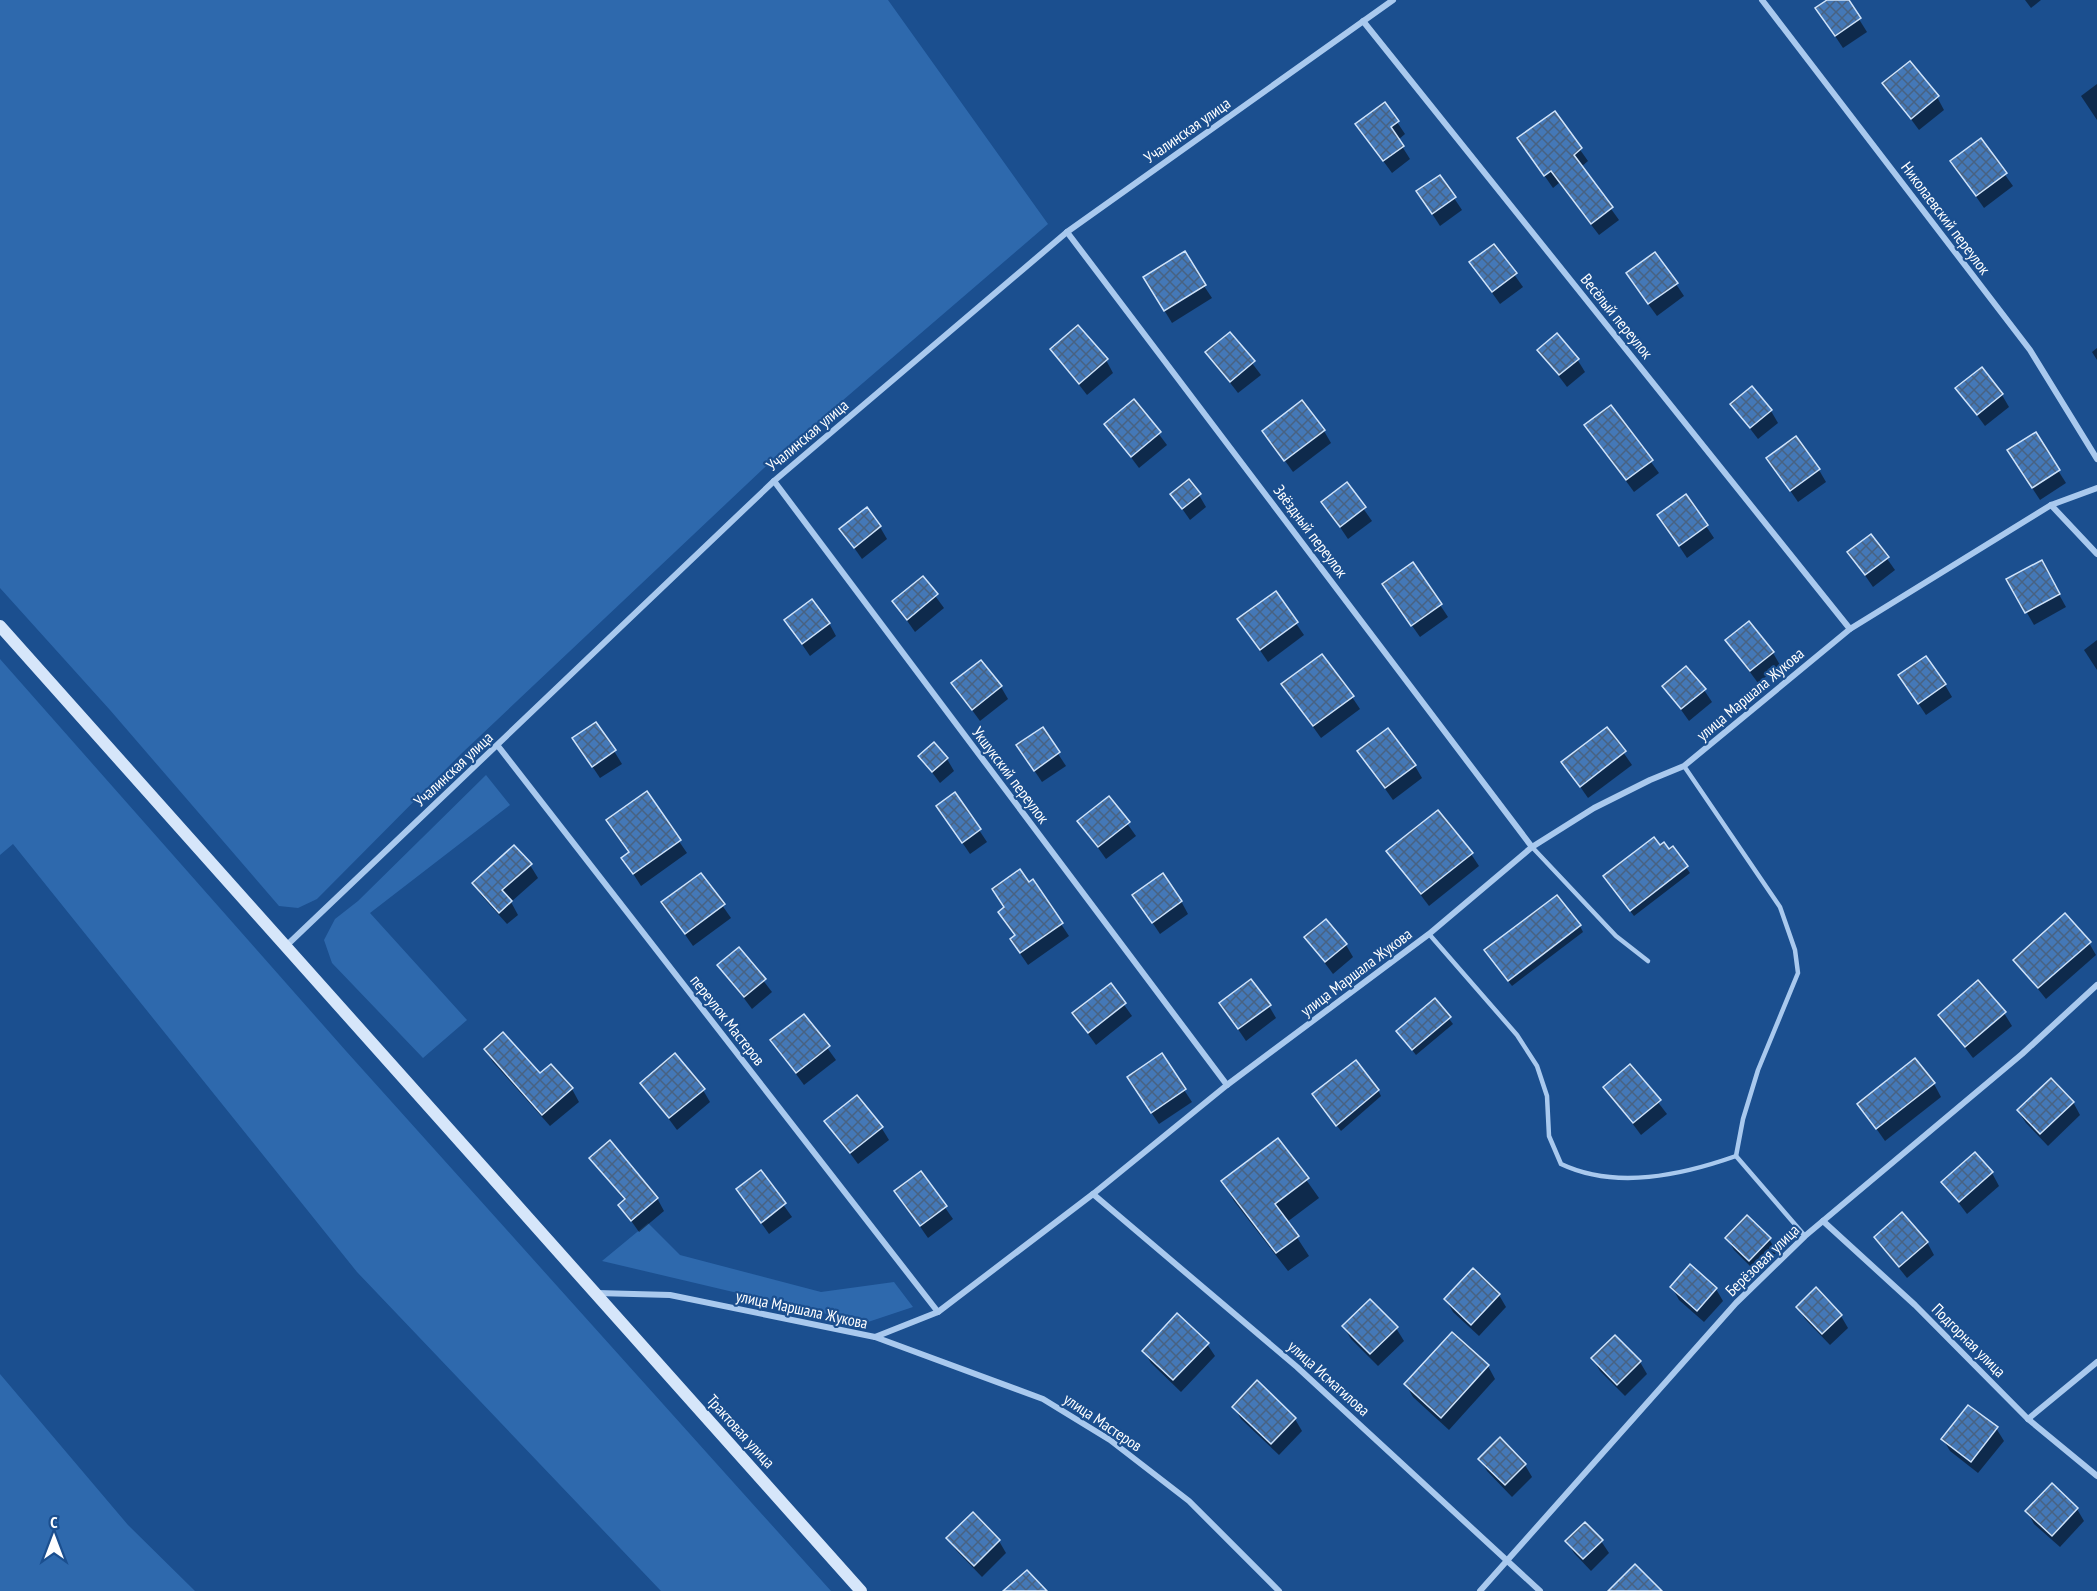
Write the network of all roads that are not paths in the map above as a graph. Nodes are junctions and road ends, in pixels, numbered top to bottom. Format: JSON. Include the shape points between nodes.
{"nodes":[{"id":1,"x":1393,"y":0,"type":"edge"},
{"id":2,"x":1762,"y":0,"type":"edge"},
{"id":3,"x":1363,"y":21,"type":"junction"},
{"id":4,"x":1067,"y":232,"type":"junction"},
{"id":5,"x":2097,"y":459,"type":"edge"},
{"id":6,"x":774,"y":481,"type":"junction"},
{"id":7,"x":2097,"y":488,"type":"edge"},
{"id":8,"x":2052,"y":505,"type":"junction"},
{"id":9,"x":2097,"y":554,"type":"edge"},
{"id":10,"x":0,"y":626,"type":"edge"},
{"id":11,"x":1850,"y":628,"type":"junction"},
{"id":12,"x":498,"y":746,"type":"junction"},
{"id":13,"x":1684,"y":766,"type":"junction"},
{"id":14,"x":1532,"y":847,"type":"junction"},
{"id":15,"x":1429,"y":934,"type":"junction"},
{"id":16,"x":286,"y":946,"type":"junction"},
{"id":17,"x":1648,"y":962,"type":"dead end"},
{"id":18,"x":2097,"y":985,"type":"edge"},
{"id":19,"x":1227,"y":1085,"type":"junction"},
{"id":20,"x":1736,"y":1156,"type":"junction"},
{"id":21,"x":1093,"y":1194,"type":"junction"},
{"id":22,"x":1823,"y":1221,"type":"junction"},
{"id":23,"x":1805,"y":1236,"type":"junction"},
{"id":24,"x":597,"y":1293,"type":"junction"},
{"id":25,"x":938,"y":1312,"type":"junction"},
{"id":26,"x":875,"y":1337,"type":"junction"},
{"id":27,"x":2097,"y":1362,"type":"edge"},
{"id":28,"x":2028,"y":1419,"type":"junction"},
{"id":29,"x":2097,"y":1476,"type":"edge"},
{"id":30,"x":1509,"y":1559,"type":"junction"},
{"id":31,"x":861,"y":1591,"type":"edge"},
{"id":32,"x":1279,"y":1591,"type":"edge"},
{"id":33,"x":1480,"y":1591,"type":"edge"},
{"id":34,"x":1540,"y":1591,"type":"edge"}],
"edges":[{"from":1,"to":3,"type":"street","name":"Учалинская улица"},
{"from":2,"to":5,"type":"street","name":"Николаевский переулок","via":[[2030,350]]},
{"from":3,"to":4,"type":"street","name":"Учалинская улица"},
{"from":3,"to":11,"type":"street","name":"Весёлый переулок"},
{"from":4,"to":6,"type":"street","name":"Учалинская улица"},
{"from":4,"to":14,"type":"street","name":"Звёздный переулок"},
{"from":6,"to":12,"type":"street","name":"Учалинская улица"},
{"from":6,"to":19,"type":"street","name":"Укшукский переулок"},
{"from":7,"to":8,"type":"street","name":"улица Маршала Жукова"},
{"from":8,"to":9,"type":"street"},
{"from":8,"to":11,"type":"street","name":"улица Маршала Жукова"},
{"from":10,"to":16,"type":"main road","name":"Трактовая улица"},
{"from":11,"to":13,"type":"street","name":"улица Маршала Жукова"},
{"from":12,"to":16,"type":"street","name":"Учалинская улица"},
{"from":12,"to":25,"type":"street","name":"переулок Мастеров"},
{"from":13,"to":14,"type":"street","name":"улица Маршала Жукова","via":[[1594,808]]},
{"from":13,"to":20,"type":"lane","via":[[1780,907],[1795,950],[1798,973],[1758,1070]]},
{"from":14,"to":15,"type":"street","name":"улица Маршала Жукова"},
{"from":14,"to":17,"type":"lane","via":[[1616,936]]},
{"from":15,"to":19,"type":"street","name":"улица Маршала Жукова"},
{"from":15,"to":20,"type":"lane","via":[[1517,1035],[1537,1066],[1547,1096],[1549,1136],[1561,1164],[1577,1172],[1657,1178],[1692,1172]]},
{"from":16,"to":24,"type":"main road","name":"Трактовая улица"},
{"from":18,"to":22,"type":"street","name":"Берёзовая улица","via":[[2022,1054]]},
{"from":19,"to":21,"type":"street","name":"улица Маршала Жукова"},
{"from":20,"to":23,"type":"lane"},
{"from":21,"to":25,"type":"street","name":"улица Маршала Жукова"},
{"from":21,"to":30,"type":"street","name":"улица Исмагилова","via":[[1297,1366]]},
{"from":22,"to":23,"type":"street","name":"Берёзовая улица"},
{"from":22,"to":28,"type":"street","name":"Подгорная улица","via":[[1915,1305]]},
{"from":23,"to":30,"type":"street","name":"Берёзовая улица","via":[[1736,1303]]},
{"from":24,"to":26,"type":"street","name":"улица Маршала Жукова","via":[[670,1295]]},
{"from":24,"to":31,"type":"main road","name":"Трактовая улица"},
{"from":25,"to":26,"type":"street","name":"улица Маршала Жукова"},
{"from":26,"to":32,"type":"street","name":"улица Мастеров","via":[[1043,1399],[1110,1440],[1189,1501]]},
{"from":27,"to":28,"type":"street"},
{"from":28,"to":29,"type":"street","name":"Подгорная улица"},
{"from":30,"to":33,"type":"street","name":"Берёзовая улица"},
{"from":30,"to":34,"type":"street","name":"улица Исмагилова"}]}
